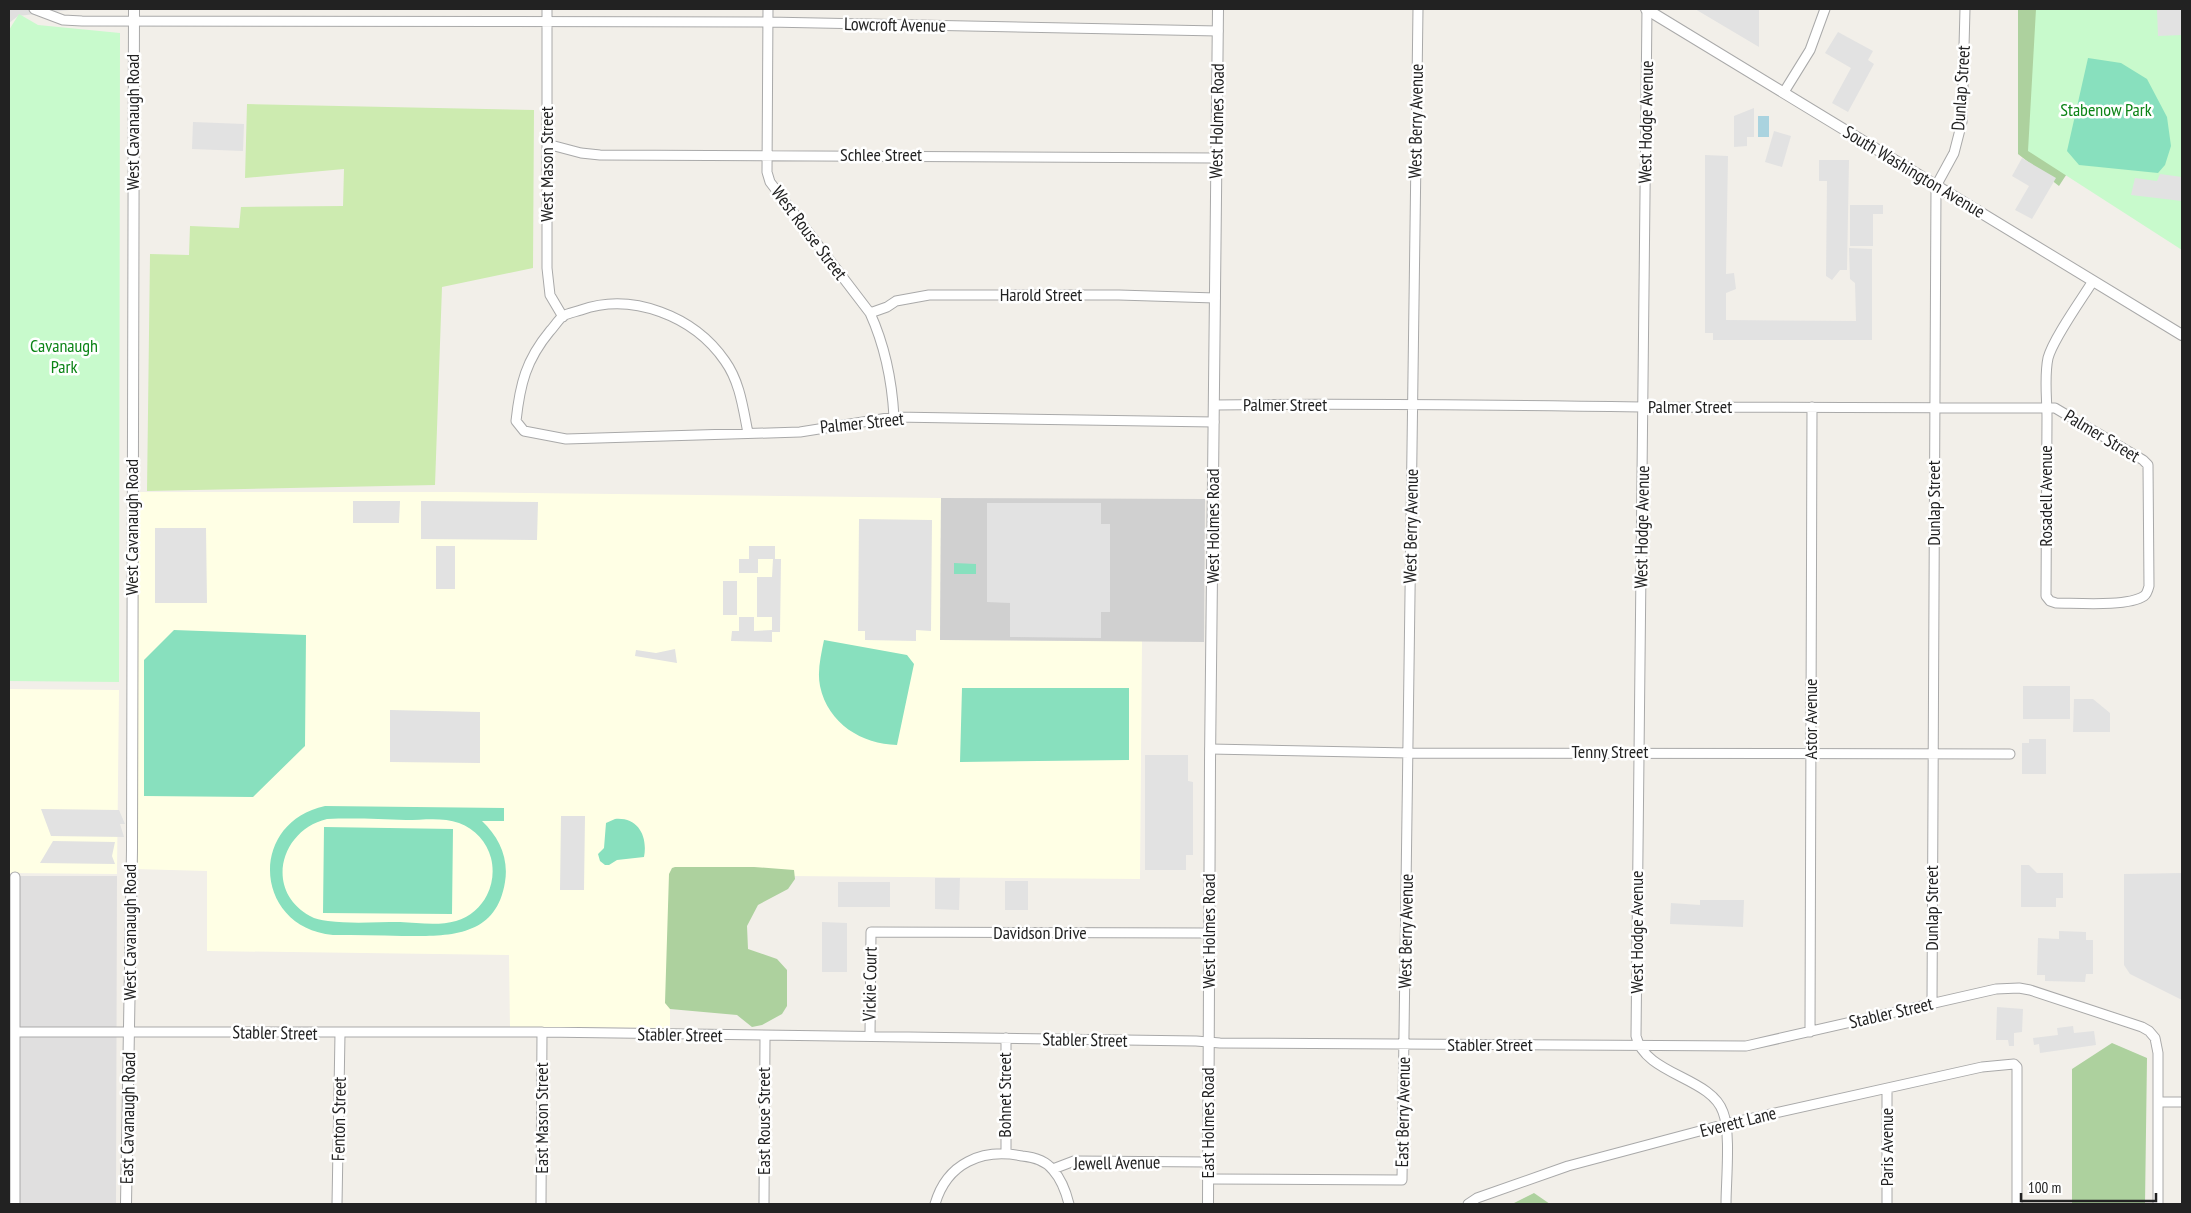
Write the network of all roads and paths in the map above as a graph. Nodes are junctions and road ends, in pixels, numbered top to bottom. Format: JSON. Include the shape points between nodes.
{"nodes":[{"id":1,"x":34,"y":9,"type":"edge"},
{"id":2,"x":134,"y":9,"type":"edge"},
{"id":3,"x":547,"y":9,"type":"edge"},
{"id":4,"x":768,"y":9,"type":"edge"},
{"id":5,"x":1218,"y":9,"type":"edge"},
{"id":6,"x":1418,"y":9,"type":"edge"},
{"id":7,"x":1647,"y":9,"type":"edge"},
{"id":8,"x":1825,"y":9,"type":"edge"},
{"id":9,"x":1965,"y":9,"type":"edge"},
{"id":10,"x":134,"y":21,"type":"junction"},
{"id":11,"x":768,"y":22,"type":"junction"},
{"id":12,"x":546,"y":23,"type":"junction"},
{"id":13,"x":1218,"y":31,"type":"junction"},
{"id":14,"x":1784,"y":92,"type":"junction"},
{"id":15,"x":546,"y":144,"type":"junction"},
{"id":16,"x":767,"y":154,"type":"junction"},
{"id":17,"x":1217,"y":158,"type":"junction"},
{"id":18,"x":1936,"y":186,"type":"junction"},
{"id":19,"x":2093,"y":281,"type":"junction"},
{"id":20,"x":1215,"y":298,"type":"junction"},
{"id":21,"x":870,"y":313,"type":"junction"},
{"id":22,"x":563,"y":317,"type":"junction"},
{"id":23,"x":2182,"y":336,"type":"edge"},
{"id":24,"x":1215,"y":404,"type":"junction"},
{"id":25,"x":1412,"y":405,"type":"junction"},
{"id":26,"x":1812,"y":406,"type":"junction"},
{"id":27,"x":1643,"y":407,"type":"junction"},
{"id":28,"x":1934,"y":407,"type":"junction"},
{"id":29,"x":2047,"y":408,"type":"junction"},
{"id":30,"x":894,"y":417,"type":"junction"},
{"id":31,"x":1214,"y":422,"type":"junction"},
{"id":32,"x":748,"y":433,"type":"junction"},
{"id":33,"x":2147,"y":593,"type":"joint"},
{"id":34,"x":1210,"y":749,"type":"junction"},
{"id":35,"x":1639,"y":752,"type":"junction"},
{"id":36,"x":1409,"y":753,"type":"junction"},
{"id":37,"x":1811,"y":753,"type":"junction"},
{"id":38,"x":1933,"y":754,"type":"junction"},
{"id":39,"x":2010,"y":754,"type":"dead end"},
{"id":40,"x":15,"y":877,"type":"dead end"},
{"id":41,"x":871,"y":932,"type":"joint"},
{"id":42,"x":1209,"y":933,"type":"junction"},
{"id":43,"x":12,"y":935,"type":"edge"},
{"id":44,"x":1932,"y":1003,"type":"junction"},
{"id":45,"x":15,"y":1032,"type":"junction"},
{"id":46,"x":130,"y":1032,"type":"junction"},
{"id":47,"x":542,"y":1032,"type":"junction"},
{"id":48,"x":1810,"y":1032,"type":"junction"},
{"id":49,"x":340,"y":1034,"type":"junction"},
{"id":50,"x":870,"y":1036,"type":"junction"},
{"id":51,"x":765,"y":1037,"type":"junction"},
{"id":52,"x":1006,"y":1038,"type":"junction"},
{"id":53,"x":1209,"y":1042,"type":"junction"},
{"id":54,"x":1404,"y":1044,"type":"junction"},
{"id":55,"x":1638,"y":1045,"type":"junction"},
{"id":56,"x":1887,"y":1089,"type":"junction"},
{"id":57,"x":2158,"y":1102,"type":"junction"},
{"id":58,"x":2182,"y":1102,"type":"edge"},
{"id":59,"x":1726,"y":1124,"type":"junction"},
{"id":60,"x":1006,"y":1152,"type":"junction"},
{"id":61,"x":1208,"y":1162,"type":"junction"},
{"id":62,"x":1053,"y":1169,"type":"junction"},
{"id":63,"x":1208,"y":1179,"type":"junction"},
{"id":64,"x":14,"y":1204,"type":"edge"},
{"id":65,"x":126,"y":1204,"type":"edge"},
{"id":66,"x":337,"y":1204,"type":"edge"},
{"id":67,"x":541,"y":1204,"type":"edge"},
{"id":68,"x":764,"y":1204,"type":"edge"},
{"id":69,"x":935,"y":1204,"type":"edge"},
{"id":70,"x":1069,"y":1204,"type":"edge"},
{"id":71,"x":1208,"y":1204,"type":"edge"},
{"id":72,"x":1468,"y":1204,"type":"edge"},
{"id":73,"x":1726,"y":1204,"type":"edge"},
{"id":74,"x":1887,"y":1204,"type":"edge"},
{"id":75,"x":2017,"y":1204,"type":"edge"},
{"id":76,"x":2158,"y":1204,"type":"edge"}],
"edges":[{"from":1,"to":10,"type":"street","name":"Lowcroft Avenue","via":[[63,20]]},
{"from":2,"to":10,"type":"street","name":"West Cavanaugh Road"},
{"from":3,"to":12,"type":"street","name":"West Mason Street"},
{"from":4,"to":11,"type":"street","name":"West Rouse Street"},
{"from":5,"to":13,"type":"street","name":"West Holmes Road"},
{"from":6,"to":25,"type":"street","name":"West Berry Avenue"},
{"from":7,"to":14,"type":"street","name":"South Washington Avenue"},
{"from":7,"to":27,"type":"street","name":"West Hodge Avenue"},
{"from":8,"to":14,"type":"street","via":[[1810,50]]},
{"from":9,"to":18,"type":"street","name":"Dunlap Street","via":[[1962,122],[1954,152]]},
{"from":10,"to":12,"type":"street","name":"Lowcroft Avenue"},
{"from":10,"to":46,"type":"street","name":"West Cavanaugh Road"},
{"from":11,"to":12,"type":"street","name":"Lowcroft Avenue"},
{"from":11,"to":13,"type":"street","name":"Lowcroft Avenue"},
{"from":11,"to":16,"type":"street","name":"West Rouse Street"},
{"from":12,"to":15,"type":"street","name":"West Mason Street"},
{"from":13,"to":17,"type":"street","name":"West Holmes Road"},
{"from":14,"to":18,"type":"street","name":"South Washington Avenue"},
{"from":15,"to":16,"type":"street","name":"Schlee Street","via":[[600,155]]},
{"from":15,"to":22,"type":"street","name":"West Mason Street","via":[[547,268],[550,295]]},
{"from":16,"to":17,"type":"street","name":"Schlee Street"},
{"from":16,"to":21,"type":"street","name":"West Rouse Street","via":[[770,182]]},
{"from":17,"to":20,"type":"street","name":"West Holmes Road"},
{"from":18,"to":19,"type":"street","name":"South Washington Avenue"},
{"from":18,"to":28,"type":"street","name":"Dunlap Street"},
{"from":19,"to":23,"type":"street","name":"South Washington Avenue"},
{"from":19,"to":29,"type":"street","name":"Rosadell Avenue","via":[[2048,358]]},
{"from":20,"to":21,"type":"street","name":"Harold Street","via":[[929,295],[896,301]]},
{"from":20,"to":24,"type":"street","name":"West Holmes Road"},
{"from":21,"to":30,"type":"street","name":"West Rouse Street","via":[[880,335],[892,388]]},
{"from":22,"to":32,"type":"street","via":[[597,304],[634,304],[657,310],[684,324],[726,361],[740,390]]},
{"from":22,"to":32,"type":"street","name":"Palmer Street","via":[[541,342],[522,379],[516,422],[524,431],[566,438]]},
{"from":24,"to":25,"type":"street","name":"Palmer Street"},
{"from":24,"to":31,"type":"street","name":"West Holmes Road"},
{"from":25,"to":27,"type":"street","name":"Palmer Street"},
{"from":25,"to":36,"type":"street","name":"West Berry Avenue"},
{"from":26,"to":27,"type":"street","name":"Palmer Street"},
{"from":26,"to":28,"type":"street","name":"Palmer Street"},
{"from":26,"to":37,"type":"street","name":"Astor Avenue"},
{"from":27,"to":35,"type":"street","name":"West Hodge Avenue"},
{"from":28,"to":29,"type":"street","name":"Palmer Street"},
{"from":28,"to":38,"type":"street","name":"Dunlap Street"},
{"from":29,"to":33,"type":"street","name":"Palmer Street","via":[[2061,410],[2148,465]]},
{"from":29,"to":33,"type":"street","name":"Rosadell Avenue","via":[[2046,596],[2056,603],[2119,603],[2142,598]]},
{"from":30,"to":31,"type":"street","name":"Palmer Street"},
{"from":30,"to":32,"type":"street","name":"Palmer Street","via":[[800,432]]},
{"from":31,"to":34,"type":"street","name":"West Holmes Road"},
{"from":34,"to":36,"type":"street","name":"Tenny Street"},
{"from":34,"to":42,"type":"street","name":"West Holmes Road"},
{"from":35,"to":36,"type":"street","name":"Tenny Street"},
{"from":35,"to":37,"type":"street","name":"Tenny Street"},
{"from":35,"to":55,"type":"street","name":"West Hodge Avenue"},
{"from":36,"to":54,"type":"street","name":"West Berry Avenue"},
{"from":37,"to":38,"type":"street","name":"Tenny Street"},
{"from":37,"to":48,"type":"street","name":"Astor Avenue"},
{"from":38,"to":39,"type":"street","name":"Tenny Street"},
{"from":38,"to":44,"type":"street","name":"Dunlap Street"},
{"from":40,"to":43,"type":"street"},
{"from":41,"to":42,"type":"street","name":"Davidson Drive"},
{"from":41,"to":50,"type":"street","name":"Vickie Court"},
{"from":42,"to":53,"type":"street","name":"West Holmes Road"},
{"from":43,"to":45,"type":"street"},
{"from":44,"to":48,"type":"street","name":"Stabler Street"},
{"from":44,"to":57,"type":"street","name":"Stabler Street","via":[[1996,989],[2019,988],[2142,1027],[2149,1031],[2158,1045]]},
{"from":45,"to":46,"type":"street","name":"Stabler Street"},
{"from":45,"to":64,"type":"street"},
{"from":46,"to":49,"type":"street","name":"Stabler Street"},
{"from":46,"to":65,"type":"street","name":"East Cavanaugh Road"},
{"from":47,"to":49,"type":"street","name":"Stabler Street"},
{"from":47,"to":51,"type":"street","name":"Stabler Street"},
{"from":47,"to":67,"type":"street","name":"East Mason Street"},
{"from":48,"to":55,"type":"street","name":"Stabler Street","via":[[1746,1046]]},
{"from":49,"to":66,"type":"street","name":"Fenton Street"},
{"from":50,"to":51,"type":"street","name":"Stabler Street"},
{"from":50,"to":52,"type":"street","name":"Stabler Street"},
{"from":51,"to":68,"type":"street","name":"East Rouse Street"},
{"from":52,"to":53,"type":"street","name":"Stabler Street"},
{"from":52,"to":60,"type":"street","name":"Bohnet Street"},
{"from":53,"to":54,"type":"street","name":"Stabler Street"},
{"from":53,"to":61,"type":"street","name":"East Holmes Road"},
{"from":54,"to":55,"type":"street","name":"Stabler Street"},
{"from":54,"to":63,"type":"street","name":"East Berry Avenue","via":[[1402,1180]]},
{"from":55,"to":59,"type":"street","via":[[1649,1057],[1719,1102]]},
{"from":56,"to":59,"type":"street","name":"Everett Lane"},
{"from":56,"to":74,"type":"street","name":"Paris Avenue"},
{"from":56,"to":75,"type":"street","name":"Everett Lane","via":[[1982,1067],[2014,1064],[2017,1072]]},
{"from":57,"to":58,"type":"street"},
{"from":57,"to":76,"type":"street"},
{"from":59,"to":72,"type":"street","name":"Everett Lane","via":[[1568,1166]]},
{"from":59,"to":73,"type":"street"},
{"from":60,"to":62,"type":"street","name":"Jewell Avenue","via":[[1044,1162]]},
{"from":60,"to":69,"type":"street","name":"Jewell Avenue","via":[[974,1157],[952,1174],[938,1192]]},
{"from":61,"to":62,"type":"street","name":"Jewell Avenue","via":[[1074,1161]]},
{"from":61,"to":63,"type":"street","name":"East Holmes Road"},
{"from":62,"to":70,"type":"street"},
{"from":63,"to":71,"type":"street","name":"East Holmes Road"}]}
